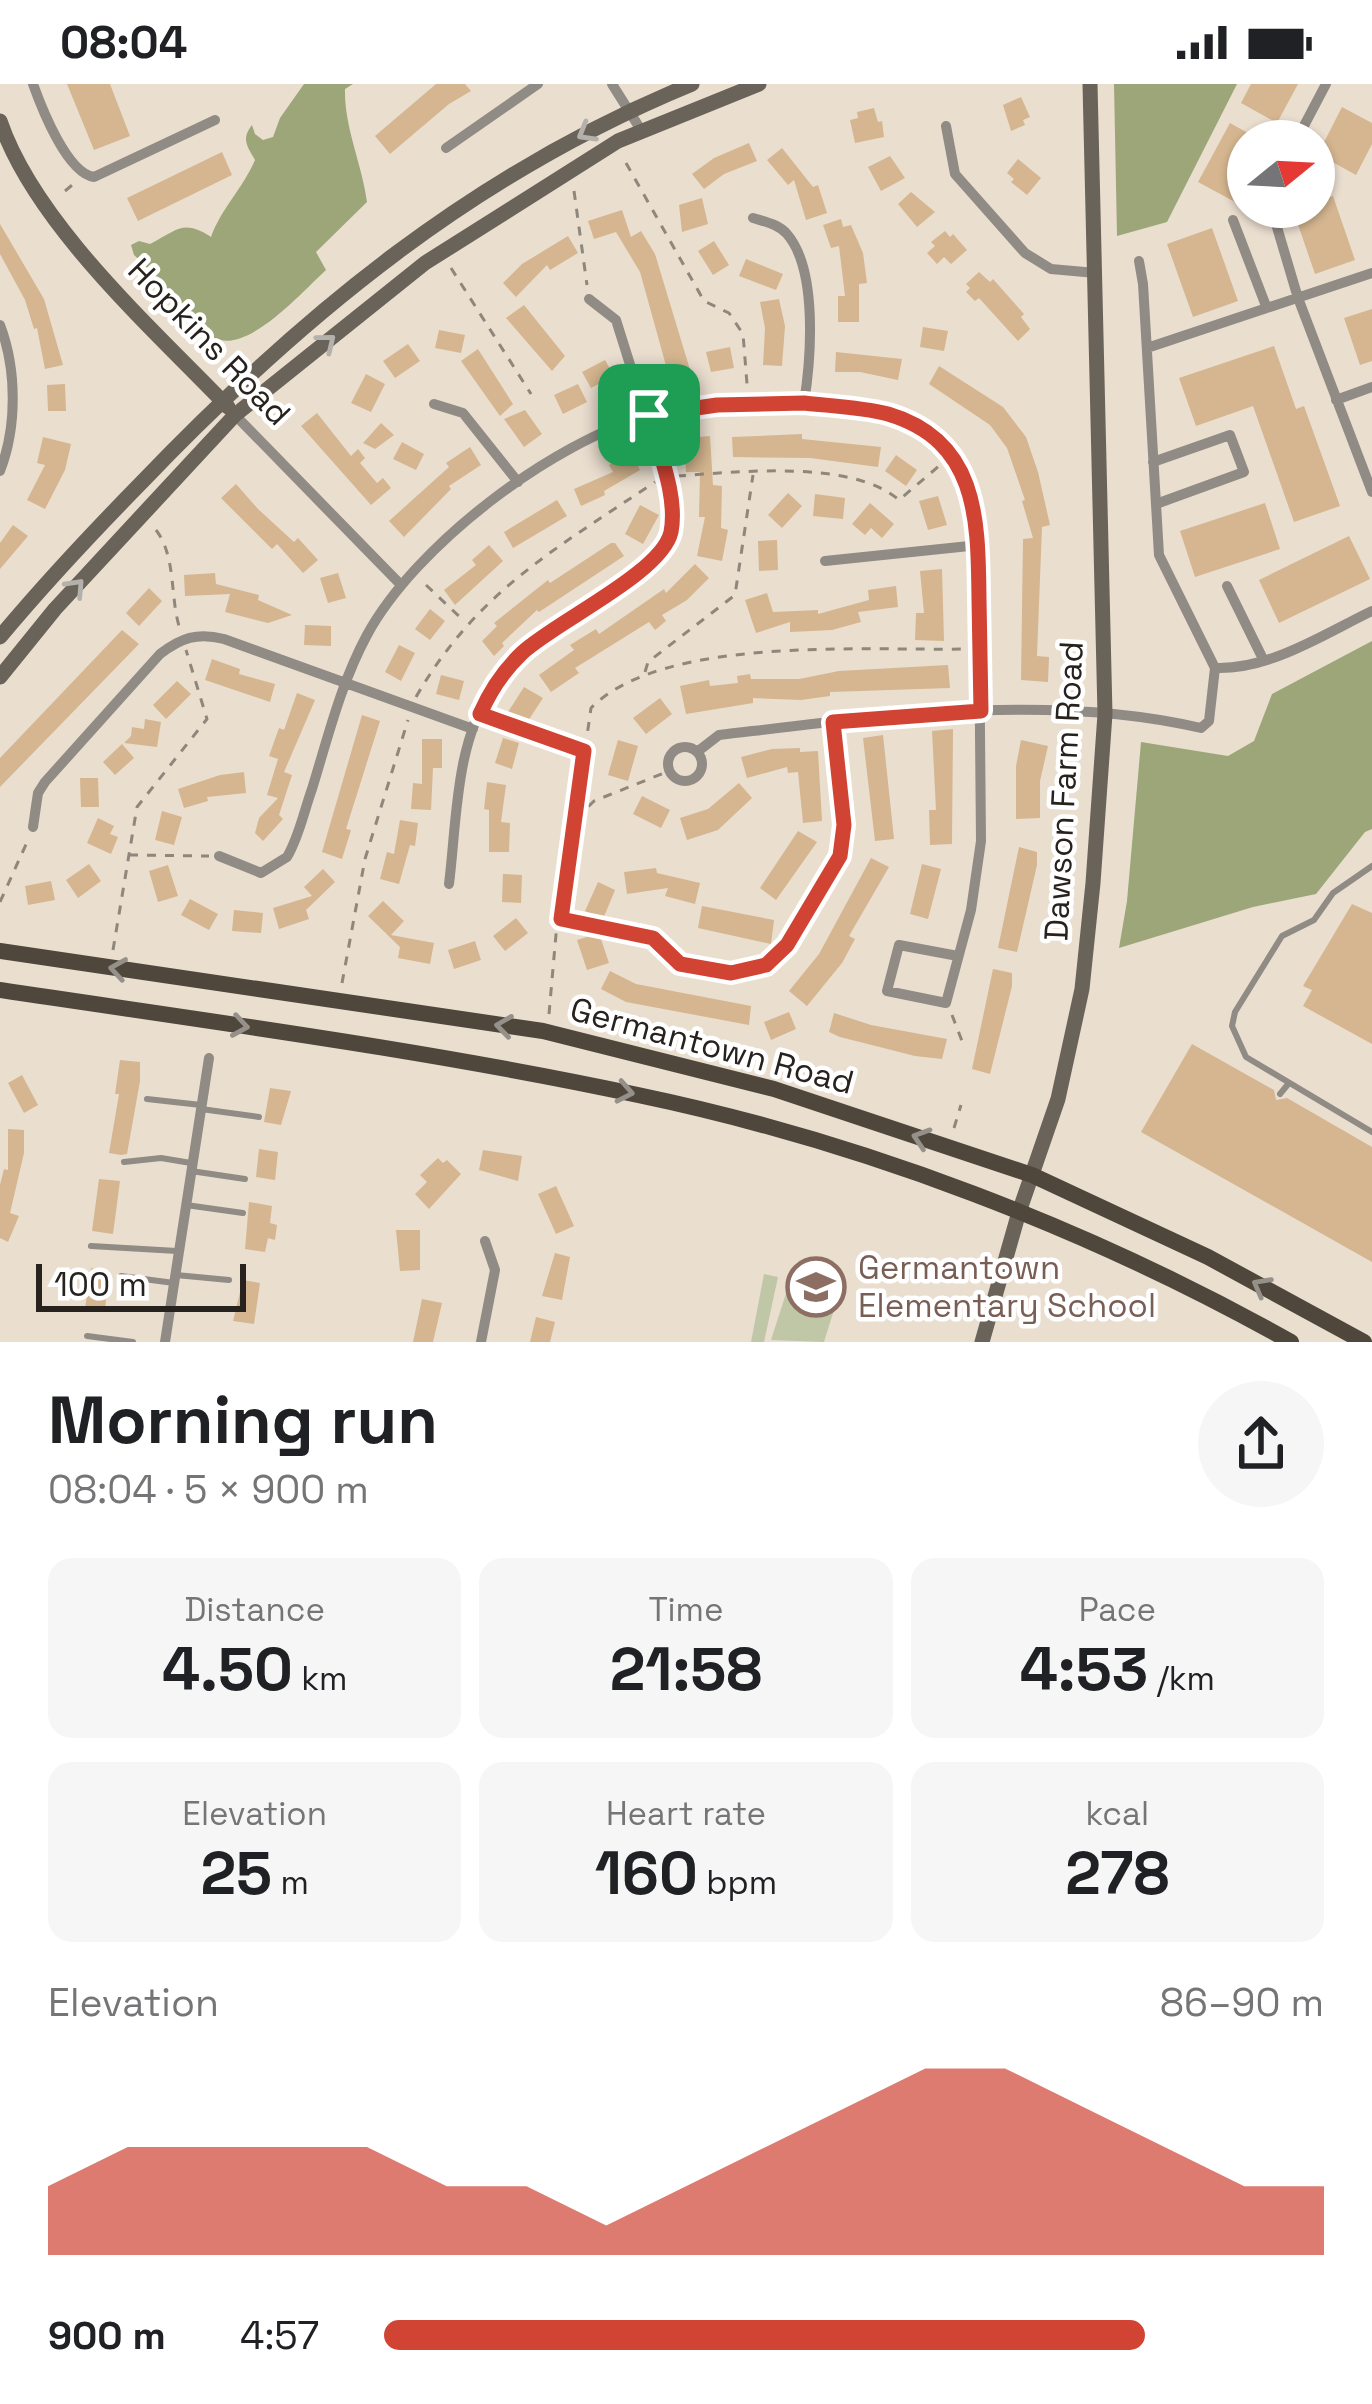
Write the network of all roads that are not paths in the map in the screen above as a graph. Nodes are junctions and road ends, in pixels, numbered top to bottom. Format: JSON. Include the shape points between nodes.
{"nodes":[{"id":1,"x":33,"y":84,"type":"edge"},
{"id":2,"x":538,"y":84,"type":"edge"},
{"id":3,"x":612,"y":84,"type":"edge"},
{"id":4,"x":692,"y":84,"type":"edge"},
{"id":5,"x":758,"y":84,"type":"edge"},
{"id":6,"x":1090,"y":84,"type":"edge"},
{"id":7,"x":1326,"y":84,"type":"edge"},
{"id":8,"x":627,"y":111,"type":"junction"},
{"id":9,"x":215,"y":119,"type":"dead end"},
{"id":10,"x":1307,"y":120,"type":"edge"},
{"id":11,"x":0,"y":121,"type":"edge"},
{"id":12,"x":946,"y":126,"type":"dead end"},
{"id":13,"x":641,"y":130,"type":"junction"},
{"id":14,"x":446,"y":148,"type":"dead end"},
{"id":15,"x":753,"y":218,"type":"dead end"},
{"id":16,"x":1237,"y":228,"type":"edge"},
{"id":17,"x":1277,"y":228,"type":"edge"},
{"id":18,"x":1139,"y":262,"type":"dead end"},
{"id":19,"x":1096,"y":273,"type":"junction"},
{"id":20,"x":1372,"y":273,"type":"edge"},
{"id":21,"x":589,"y":298,"type":"road end"},
{"id":22,"x":1298,"y":298,"type":"junction"},
{"id":23,"x":1265,"y":306,"type":"junction"},
{"id":24,"x":0,"y":325,"type":"edge"},
{"id":25,"x":1147,"y":348,"type":"junction"},
{"id":26,"x":1372,"y":388,"type":"edge"},
{"id":27,"x":220,"y":400,"type":"junction"},
{"id":28,"x":1336,"y":400,"type":"junction"},
{"id":29,"x":804,"y":403,"type":"junction"},
{"id":30,"x":434,"y":404,"type":"dead end"},
{"id":31,"x":236,"y":415,"type":"junction"},
{"id":32,"x":649,"y":415,"type":"junction"},
{"id":33,"x":1372,"y":450,"type":"edge"},
{"id":34,"x":1357,"y":456,"type":"junction"},
{"id":35,"x":1154,"y":462,"type":"junction"},
{"id":36,"x":0,"y":471,"type":"edge"},
{"id":37,"x":518,"y":482,"type":"junction"},
{"id":38,"x":1372,"y":492,"type":"edge"},
{"id":39,"x":1156,"y":503,"type":"junction"},
{"id":40,"x":979,"y":545,"type":"junction"},
{"id":41,"x":825,"y":561,"type":"dead end"},
{"id":42,"x":401,"y":585,"type":"junction"},
{"id":43,"x":1227,"y":586,"type":"dead end"},
{"id":44,"x":1372,"y":610,"type":"edge"},
{"id":45,"x":0,"y":637,"type":"edge"},
{"id":46,"x":1262,"y":659,"type":"junction"},
{"id":47,"x":1215,"y":668,"type":"junction"},
{"id":48,"x":0,"y":677,"type":"edge"},
{"id":49,"x":345,"y":683,"type":"junction"},
{"id":50,"x":981,"y":711,"type":"junction"},
{"id":51,"x":1105,"y":714,"type":"junction"},
{"id":52,"x":833,"y":722,"type":"junction"},
{"id":53,"x":473,"y":729,"type":"junction"},
{"id":54,"x":697,"y":752,"type":"junction"},
{"id":55,"x":33,"y":827,"type":"road end"},
{"id":56,"x":220,"y":856,"type":"road end"},
{"id":57,"x":1372,"y":866,"type":"edge"},
{"id":58,"x":449,"y":884,"type":"dead end"},
{"id":59,"x":653,"y":938,"type":"road end"},
{"id":60,"x":0,"y":950,"type":"edge"},
{"id":61,"x":958,"y":956,"type":"junction"},
{"id":62,"x":0,"y":990,"type":"edge"},
{"id":63,"x":208,"y":1058,"type":"dead end"},
{"id":64,"x":1289,"y":1083,"type":"junction"},
{"id":65,"x":1280,"y":1094,"type":"dead end"},
{"id":66,"x":146,"y":1099,"type":"dead end"},
{"id":67,"x":201,"y":1107,"type":"junction"},
{"id":68,"x":259,"y":1117,"type":"dead end"},
{"id":69,"x":1372,"y":1132,"type":"edge"},
{"id":70,"x":124,"y":1162,"type":"dead end"},
{"id":71,"x":192,"y":1167,"type":"junction"},
{"id":72,"x":1032,"y":1175,"type":"junction"},
{"id":73,"x":245,"y":1179,"type":"dead end"},
{"id":74,"x":186,"y":1205,"type":"junction"},
{"id":75,"x":1018,"y":1212,"type":"junction"},
{"id":76,"x":243,"y":1213,"type":"dead end"},
{"id":77,"x":485,"y":1241,"type":"dead end"},
{"id":78,"x":91,"y":1246,"type":"dead end"},
{"id":79,"x":179,"y":1251,"type":"junction"},
{"id":80,"x":121,"y":1276,"type":"dead end"},
{"id":81,"x":175,"y":1279,"type":"junction"},
{"id":82,"x":229,"y":1280,"type":"dead end"},
{"id":83,"x":87,"y":1336,"type":"dead end"},
{"id":84,"x":133,"y":1342,"type":"edge"},
{"id":85,"x":165,"y":1342,"type":"edge"},
{"id":86,"x":481,"y":1342,"type":"edge"},
{"id":87,"x":982,"y":1342,"type":"edge"},
{"id":88,"x":1291,"y":1342,"type":"edge"},
{"id":89,"x":1364,"y":1342,"type":"edge"}],
"edges":[{"from":1,"to":9,"type":"street","via":[[83,176]]},
{"from":2,"to":14,"type":"street"},
{"from":3,"to":8,"type":"street"},
{"from":4,"to":8,"type":"main road"},
{"from":5,"to":13,"type":"main road"},
{"from":6,"to":19,"type":"main road","name":"Dawson Farm Road"},
{"from":7,"to":10,"type":"street"},
{"from":8,"to":13,"type":"street"},
{"from":8,"to":27,"type":"main road","one_way":true,"via":[[405,244]]},
{"from":11,"to":27,"type":"main road","name":"Hopkins Road","via":[[53,217]]},
{"from":12,"to":19,"type":"street","via":[[955,174],[1025,253],[1051,269]]},
{"from":31,"to":13,"type":"main road","one_way":true,"via":[[425,262]]},
{"from":15,"to":29,"type":"street","via":[[787,234],[800,262],[810,322]]},
{"from":16,"to":23,"type":"street"},
{"from":17,"to":22,"type":"street"},
{"from":18,"to":25,"type":"street"},
{"from":19,"to":51,"type":"main road","name":"Dawson Farm Road"},
{"from":20,"to":22,"type":"street"},
{"from":21,"to":32,"type":"street","via":[[616,320]]},
{"from":22,"to":23,"type":"street"},
{"from":22,"to":28,"type":"street"},
{"from":23,"to":25,"type":"street"},
{"from":24,"to":36,"type":"street","via":[[12,424]]},
{"from":25,"to":35,"type":"street"},
{"from":26,"to":28,"type":"street"},
{"from":27,"to":31,"type":"main road","name":"Hopkins Road"},
{"from":27,"to":45,"type":"main road"},
{"from":28,"to":34,"type":"street"},
{"from":29,"to":32,"type":"street"},
{"from":29,"to":40,"type":"street","via":[[886,414],[932,438],[968,485]]},
{"from":30,"to":37,"type":"street","via":[[464,413]]},
{"from":31,"to":42,"type":"street","name":"Hopkins Road"},
{"from":48,"to":31,"type":"main road","one_way":true},
{"from":32,"to":37,"type":"street"},
{"from":32,"to":53,"type":"street","via":[[671,499],[665,546],[519,656]]},
{"from":33,"to":34,"type":"street"},
{"from":34,"to":38,"type":"street"},
{"from":35,"to":39,"type":"street"},
{"from":35,"to":39,"type":"street","via":[[1230,435],[1244,472]]},
{"from":37,"to":42,"type":"street"},
{"from":39,"to":47,"type":"street","via":[[1163,569]]},
{"from":40,"to":41,"type":"street"},
{"from":40,"to":50,"type":"street"},
{"from":42,"to":49,"type":"street"},
{"from":43,"to":46,"type":"street"},
{"from":44,"to":46,"type":"street"},
{"from":46,"to":47,"type":"street"},
{"from":47,"to":51,"type":"street","via":[[1209,722],[1201,728]]},
{"from":49,"to":53,"type":"street"},
{"from":49,"to":55,"type":"street","via":[[224,639],[178,641],[45,782]]},
{"from":49,"to":56,"type":"street","via":[[287,857],[261,873]]},
{"from":50,"to":51,"type":"street"},
{"from":50,"to":52,"type":"street"},
{"from":50,"to":61,"type":"street","via":[[981,842]]},
{"from":51,"to":72,"type":"main road","name":"Dawson Farm Road","via":[[1082,988]]},
{"from":52,"to":54,"type":"street","via":[[719,735]]},
{"from":52,"to":59,"type":"street","via":[[840,856],[787,945],[766,965],[731,973],[680,964]]},
{"from":53,"to":58,"type":"street"},
{"from":54,"to":54,"type":"street","via":[[702,767],[693,780],[676,780],[668,759],[686,747]]},
{"from":57,"to":64,"type":"lane","via":[[1334,893],[1314,920],[1282,936],[1235,1012],[1232,1026],[1246,1058]]},
{"from":72,"to":60,"type":"main road","name":"Germantown Road","one_way":true,"via":[[774,1089],[543,1031]]},
{"from":61,"to":61,"type":"street","via":[[946,1003],[887,991],[899,945]]},
{"from":62,"to":75,"type":"main road","name":"Germantown Road","one_way":true,"via":[[641,1095],[881,1163]]},
{"from":63,"to":67,"type":"street"},
{"from":64,"to":65,"type":"lane"},
{"from":64,"to":69,"type":"lane"},
{"from":66,"to":67,"type":"lane"},
{"from":67,"to":68,"type":"lane"},
{"from":67,"to":71,"type":"street"},
{"from":70,"to":71,"type":"lane","via":[[161,1158]]},
{"from":71,"to":73,"type":"lane"},
{"from":71,"to":74,"type":"street"},
{"from":72,"to":75,"type":"main road","name":"Dawson Farm Road"},
{"from":89,"to":72,"type":"main road","name":"Germantown Road","one_way":true},
{"from":74,"to":76,"type":"lane"},
{"from":74,"to":79,"type":"street"},
{"from":75,"to":87,"type":"main road","name":"Dawson Farm Road"},
{"from":75,"to":88,"type":"main road","name":"Germantown Road"},
{"from":77,"to":86,"type":"street","via":[[495,1270]]},
{"from":78,"to":79,"type":"lane"},
{"from":79,"to":81,"type":"street"},
{"from":80,"to":81,"type":"lane"},
{"from":81,"to":82,"type":"lane"},
{"from":81,"to":85,"type":"street"},
{"from":83,"to":84,"type":"lane"}]}
